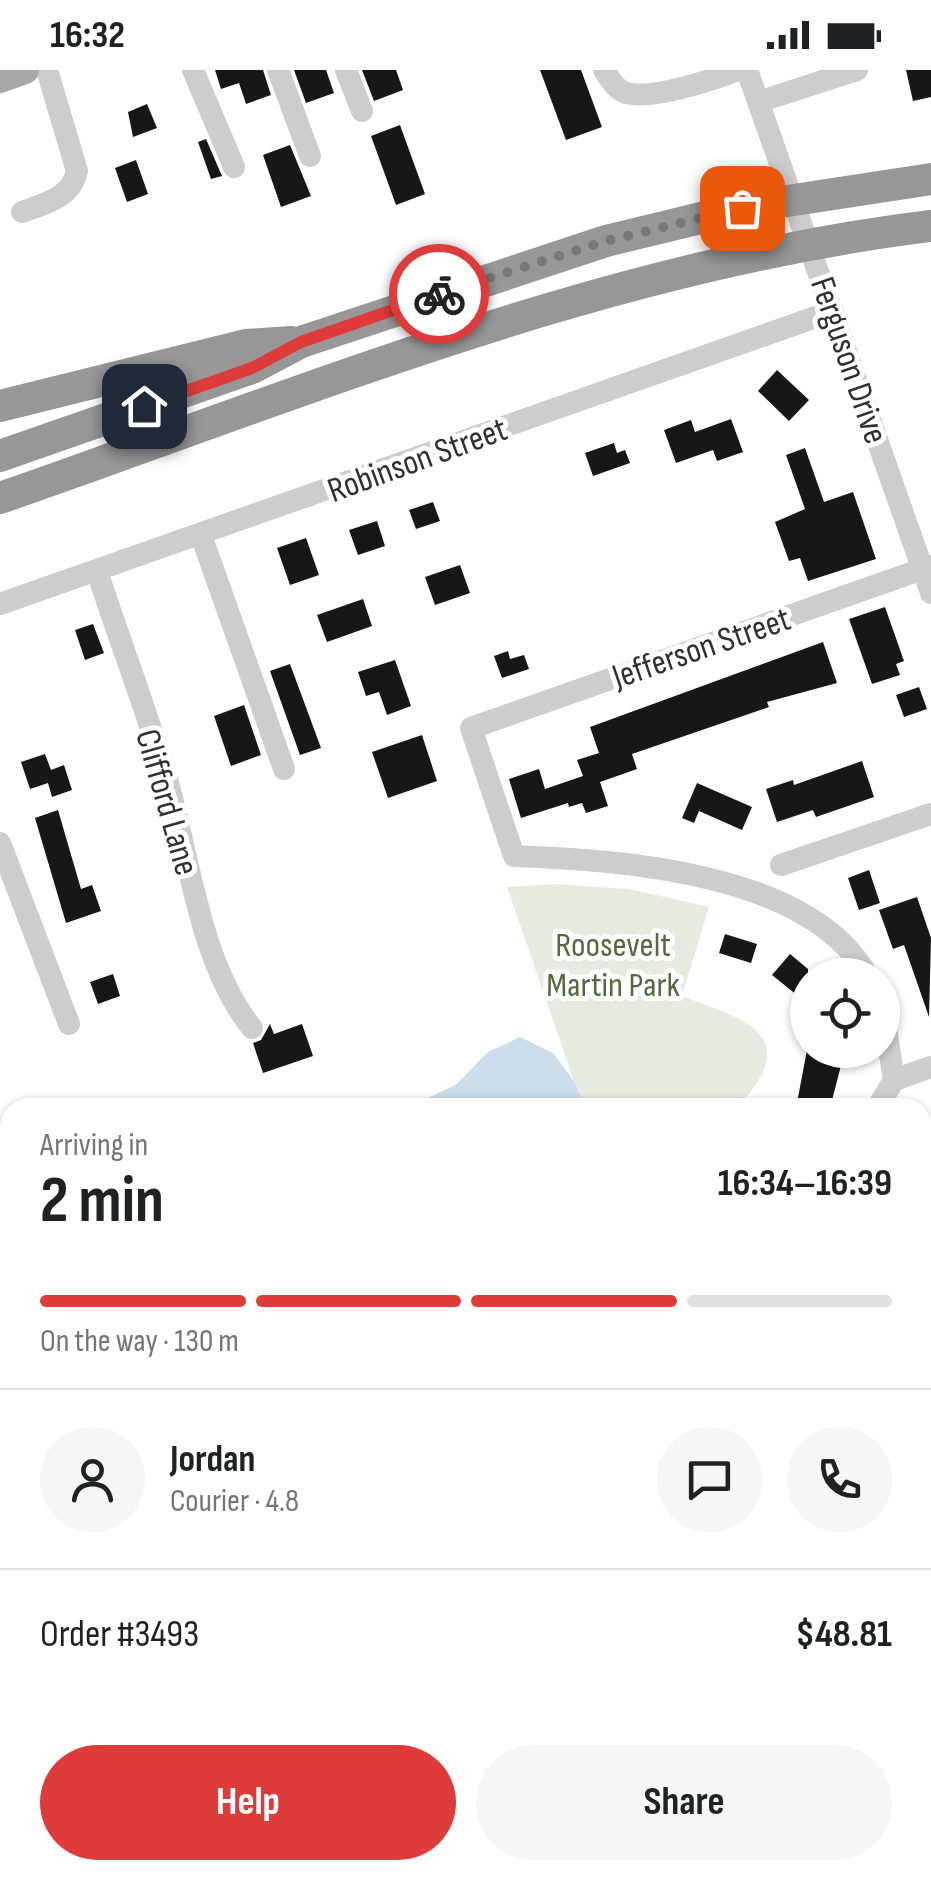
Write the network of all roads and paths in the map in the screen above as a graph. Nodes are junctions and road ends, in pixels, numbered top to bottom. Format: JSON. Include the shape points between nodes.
{"nodes":[{"id":1,"x":193,"y":70,"type":"edge"},
{"id":2,"x":278,"y":70,"type":"edge"},
{"id":3,"x":346,"y":70,"type":"edge"},
{"id":4,"x":604,"y":70,"type":"edge"},
{"id":5,"x":738,"y":70,"type":"edge"},
{"id":6,"x":747,"y":70,"type":"edge"},
{"id":7,"x":856,"y":70,"type":"edge"},
{"id":8,"x":22,"y":72,"type":"edge"},
{"id":9,"x":758,"y":102,"type":"junction"},
{"id":10,"x":362,"y":111,"type":"dead end"},
{"id":11,"x":310,"y":156,"type":"dead end"},
{"id":12,"x":234,"y":167,"type":"dead end"},
{"id":13,"x":931,"y":179,"type":"edge"},
{"id":14,"x":22,"y":212,"type":"dead end"},
{"id":15,"x":931,"y":226,"type":"edge"},
{"id":16,"x":832,"y":311,"type":"junction"},
{"id":17,"x":301,"y":342,"type":"junction"},
{"id":18,"x":0,"y":406,"type":"edge"},
{"id":19,"x":0,"y":456,"type":"edge"},
{"id":20,"x":0,"y":498,"type":"edge"},
{"id":21,"x":201,"y":535,"type":"junction"},
{"id":22,"x":927,"y":568,"type":"edge"},
{"id":23,"x":97,"y":571,"type":"junction"},
{"id":24,"x":931,"y":593,"type":"edge"},
{"id":25,"x":0,"y":604,"type":"edge"},
{"id":26,"x":284,"y":769,"type":"dead end"},
{"id":27,"x":931,"y":814,"type":"edge"},
{"id":28,"x":0,"y":843,"type":"edge"},
{"id":29,"x":781,"y":865,"type":"dead end"},
{"id":30,"x":5,"y":870,"type":"edge"},
{"id":31,"x":857,"y":958,"type":"edge"},
{"id":32,"x":70,"y":1024,"type":"dead end"},
{"id":33,"x":252,"y":1028,"type":"dead end"},
{"id":34,"x":931,"y":1067,"type":"edge"},
{"id":35,"x":892,"y":1068,"type":"edge"},
{"id":36,"x":894,"y":1080,"type":"junction"},
{"id":37,"x":883,"y":1098,"type":"edge"}],
"edges":[{"from":1,"to":12,"type":"street"},
{"from":2,"to":11,"type":"street"},
{"from":3,"to":10,"type":"street"},
{"from":4,"to":5,"type":"street","via":[[627,93],[671,89]]},
{"from":6,"to":9,"type":"street","name":"Ferguson Drive"},
{"from":7,"to":9,"type":"street"},
{"from":8,"to":14,"type":"street","via":[[77,171],[73,186],[58,199]]},
{"from":9,"to":16,"type":"street","name":"Ferguson Drive"},
{"from":13,"to":17,"type":"highway","via":[[742,208],[590,246]]},
{"from":15,"to":20,"type":"highway","via":[[759,254],[568,301]]},
{"from":16,"to":21,"type":"street","name":"Robinson Street"},
{"from":16,"to":22,"type":"street","name":"Ferguson Drive"},
{"from":17,"to":18,"type":"highway","via":[[246,345]]},
{"from":17,"to":19,"type":"highway","via":[[252,368]]},
{"from":21,"to":23,"type":"street","name":"Robinson Street"},
{"from":21,"to":26,"type":"street"},
{"from":22,"to":24,"type":"street","name":"Ferguson Drive"},
{"from":22,"to":31,"type":"street","name":"Jefferson Street","via":[[472,728],[514,856],[637,862],[740,886],[824,927]]},
{"from":23,"to":25,"type":"street","name":"Robinson Street"},
{"from":23,"to":33,"type":"street","name":"Clifford Lane","via":[[166,779],[195,904]]},
{"from":27,"to":29,"type":"street"},
{"from":28,"to":30,"type":"street"},
{"from":30,"to":32,"type":"street"},
{"from":34,"to":36,"type":"street"},
{"from":35,"to":36,"type":"street"},
{"from":36,"to":37,"type":"street"}]}
